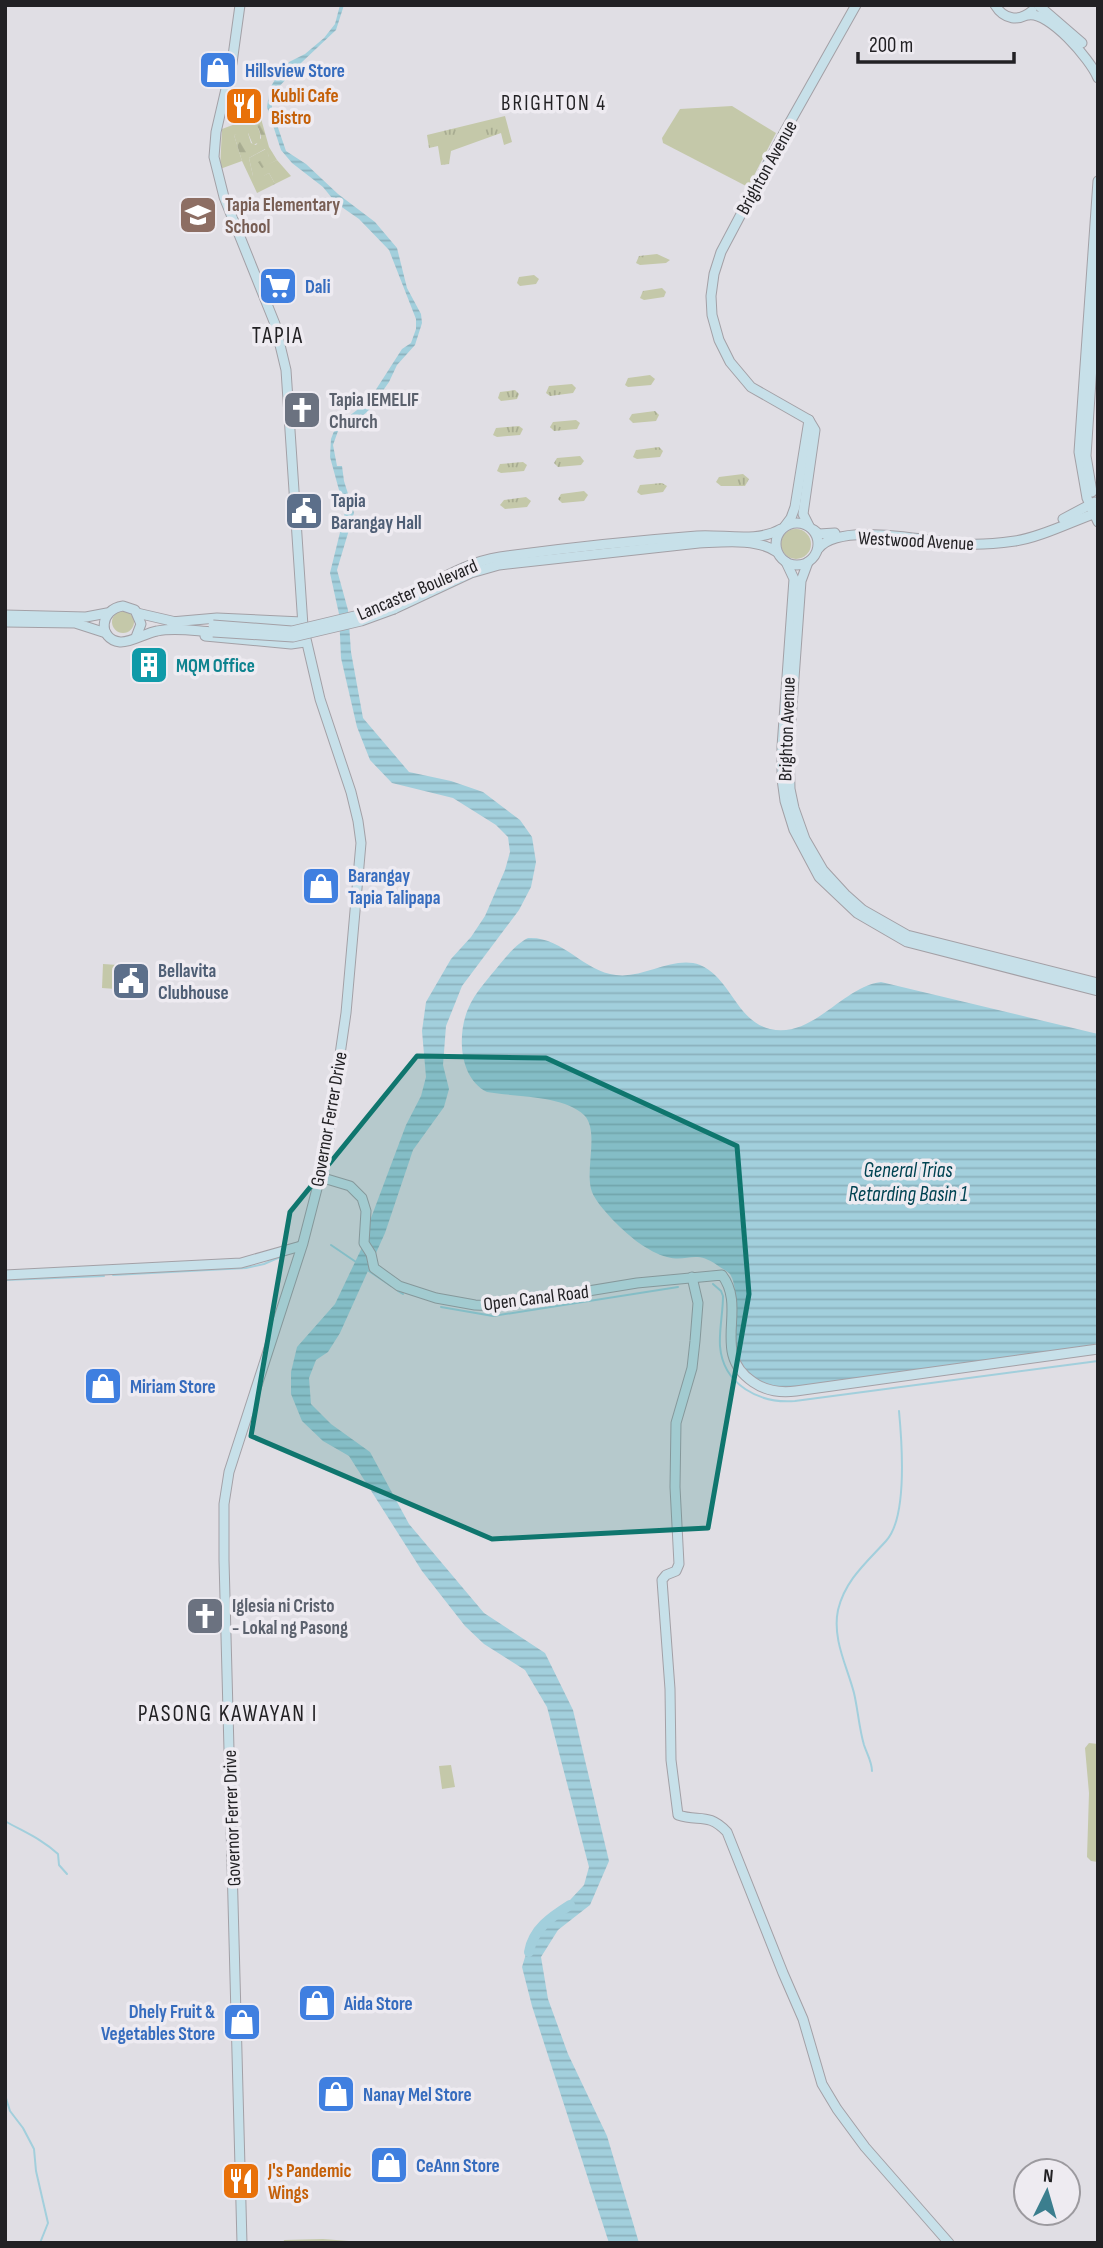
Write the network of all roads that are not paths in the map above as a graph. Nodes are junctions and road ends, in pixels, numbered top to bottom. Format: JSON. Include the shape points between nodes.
{"nodes":[{"id":1,"x":240,"y":5,"type":"edge"},
{"id":2,"x":856,"y":5,"type":"edge"},
{"id":3,"x":995,"y":5,"type":"edge"},
{"id":4,"x":1037,"y":5,"type":"edge"},
{"id":5,"x":1027,"y":15,"type":"junction"},
{"id":6,"x":1098,"y":64,"type":"edge"},
{"id":7,"x":1098,"y":78,"type":"edge"},
{"id":8,"x":1098,"y":181,"type":"edge"},
{"id":9,"x":1098,"y":275,"type":"edge"},
{"id":10,"x":809,"y":420,"type":"junction"},
{"id":11,"x":1095,"y":511,"type":"edge"},
{"id":12,"x":783,"y":528,"type":"junction"},
{"id":13,"x":811,"y":528,"type":"junction"},
{"id":14,"x":818,"y":549,"type":"junction"},
{"id":15,"x":777,"y":552,"type":"junction"},
{"id":16,"x":786,"y":562,"type":"junction"},
{"id":17,"x":808,"y":562,"type":"junction"},
{"id":18,"x":393,"y":606,"type":"junction"},
{"id":19,"x":137,"y":612,"type":"junction"},
{"id":20,"x":107,"y":613,"type":"junction"},
{"id":21,"x":5,"y":615,"type":"edge"},
{"id":22,"x":5,"y":622,"type":"edge"},
{"id":23,"x":302,"y":622,"type":"junction"},
{"id":24,"x":170,"y":625,"type":"junction"},
{"id":25,"x":106,"y":633,"type":"junction"},
{"id":26,"x":136,"y":637,"type":"junction"},
{"id":27,"x":305,"y":642,"type":"junction"},
{"id":28,"x":1098,"y":983,"type":"edge"},
{"id":29,"x":1098,"y":991,"type":"edge"},
{"id":30,"x":320,"y":1177,"type":"junction"},
{"id":31,"x":301,"y":1246,"type":"junction"},
{"id":32,"x":5,"y":1275,"type":"edge"},
{"id":33,"x":697,"y":1277,"type":"junction"},
{"id":34,"x":1098,"y":1349,"type":"edge"},
{"id":35,"x":242,"y":2243,"type":"edge"},
{"id":36,"x":949,"y":2243,"type":"edge"}],
"edges":[{"from":1,"to":23,"type":"street","name":"Governor Ferrer Drive","via":[[214,157],[224,197],[280,339],[286,370]]},
{"from":2,"to":10,"type":"street","name":"Brighton Avenue","via":[[721,252],[711,296],[719,340],[730,362],[751,387]]},
{"from":3,"to":5,"type":"street","via":[[1009,18]]},
{"from":4,"to":5,"type":"street"},
{"from":4,"to":6,"type":"street","via":[[1077,37]]},
{"from":5,"to":7,"type":"street","via":[[1037,15],[1072,41]]},
{"from":8,"to":11,"type":"street","via":[[1079,443],[1080,468]]},
{"from":9,"to":11,"type":"street","via":[[1086,456]]},
{"from":10,"to":12,"type":"street","via":[[795,507]]},
{"from":10,"to":13,"type":"street","via":[[815,433],[803,514]]},
{"from":11,"to":13,"type":"street","name":"Westwood Avenue","via":[[1018,534],[971,540],[876,530],[825,534]]},
{"from":11,"to":14,"type":"street","name":"Westwood Avenue","via":[[1019,540],[971,544],[859,535],[823,542]]},
{"from":12,"to":13,"type":"street","via":[[797,522]]},
{"from":12,"to":15,"type":"street","via":[[775,540]]},
{"from":12,"to":18,"type":"street","name":"Lancaster Boulevard","via":[[766,536],[700,536],[497,557],[452,572]]},
{"from":13,"to":14,"type":"street"},
{"from":14,"to":17,"type":"street"},
{"from":15,"to":16,"type":"street"},
{"from":15,"to":18,"type":"street","name":"Lancaster Boulevard","via":[[766,546],[699,543],[499,565]]},
{"from":16,"to":17,"type":"street"},
{"from":16,"to":29,"type":"street","name":"Brighton Avenue","via":[[794,579],[782,779],[794,830],[819,877],[857,913],[907,942]]},
{"from":17,"to":28,"type":"street","name":"Brighton Avenue","via":[[801,581],[788,764],[794,808],[823,870],[863,910],[907,935]]},
{"from":18,"to":24,"type":"street","name":"Lancaster Boulevard","bridge":true,"via":[[361,621],[293,637]]},
{"from":19,"to":20,"type":"street","via":[[123,606]]},
{"from":19,"to":24,"type":"street","name":"Lancaster Boulevard"},
{"from":19,"to":26,"type":"street","via":[[141,624]]},
{"from":20,"to":21,"type":"street","via":[[86,617]]},
{"from":20,"to":25,"type":"street"},
{"from":22,"to":25,"type":"street","via":[[75,623]]},
{"from":23,"to":24,"type":"street","via":[[217,618]]},
{"from":23,"to":27,"type":"street","name":"Governor Ferrer Drive"},
{"from":24,"to":26,"type":"street","name":"Lancaster Boulevard"},
{"from":24,"to":27,"type":"street","via":[[218,639]]},
{"from":25,"to":26,"type":"street","via":[[120,642]]},
{"from":27,"to":30,"type":"street","name":"Governor Ferrer Drive","via":[[351,792],[361,843],[346,1013]]},
{"from":30,"to":31,"type":"street","name":"Governor Ferrer Drive"},
{"from":30,"to":33,"type":"street","name":"Open Canal Road","via":[[360,1194],[366,1211],[364,1243],[374,1268],[399,1286],[436,1298],[482,1306],[507,1304]]},
{"from":31,"to":32,"type":"street","via":[[241,1263]]},
{"from":31,"to":35,"type":"street","name":"Governor Ferrer Drive","via":[[232,1461],[224,1504]]},
{"from":33,"to":34,"type":"street","name":"Open Canal Road","via":[[722,1280],[730,1289],[730,1341],[735,1361],[751,1381],[777,1391]]},
{"from":33,"to":36,"type":"street","via":[[692,1368],[676,1423],[680,1564],[662,1580],[678,1815],[706,1817],[727,1832],[794,1994],[822,2084],[865,2147]]}]}
